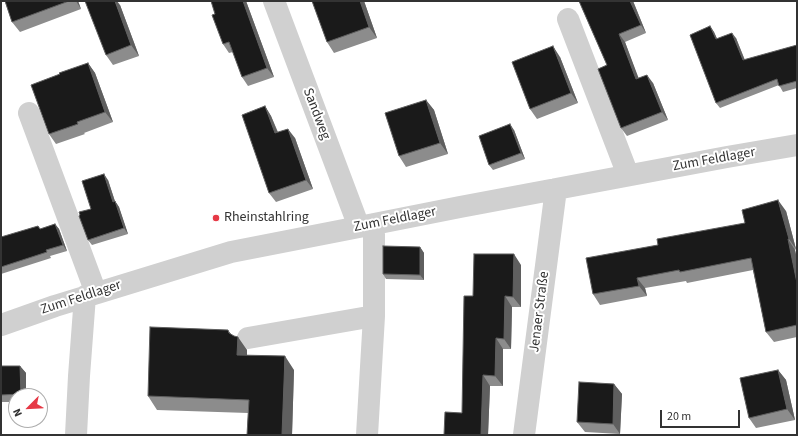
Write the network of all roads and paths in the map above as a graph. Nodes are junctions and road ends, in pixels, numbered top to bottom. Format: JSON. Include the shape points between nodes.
{"nodes":[{"id":1,"x":274,"y":1,"type":"edge"},
{"id":2,"x":568,"y":19,"type":"dead end"},
{"id":3,"x":29,"y":113,"type":"dead end"},
{"id":4,"x":797,"y":145,"type":"edge"},
{"id":5,"x":628,"y":175,"type":"junction"},
{"id":6,"x":556,"y":189,"type":"junction"},
{"id":7,"x":366,"y":226,"type":"junction"},
{"id":8,"x":91,"y":294,"type":"junction"},
{"id":9,"x":374,"y":316,"type":"junction"},
{"id":10,"x":1,"y":325,"type":"edge"},
{"id":11,"x":248,"y":338,"type":"dead end"},
{"id":12,"x":76,"y":435,"type":"edge"},
{"id":13,"x":367,"y":435,"type":"edge"},
{"id":14,"x":524,"y":435,"type":"edge"}],
"edges":[{"from":1,"to":7,"type":"street","name":"Sandweg"},
{"from":2,"to":5,"type":"street"},
{"from":3,"to":8,"type":"street"},
{"from":4,"to":5,"type":"street","name":"Zum Feldlager"},
{"from":5,"to":6,"type":"street","name":"Zum Feldlager"},
{"from":6,"to":7,"type":"street","name":"Zum Feldlager"},
{"from":6,"to":14,"type":"street","name":"Jenaer Straße"},
{"from":7,"to":8,"type":"street","name":"Zum Feldlager","via":[[231,252]]},
{"from":7,"to":9,"type":"street"},
{"from":8,"to":10,"type":"street","name":"Zum Feldlager"},
{"from":8,"to":12,"type":"street","via":[[79,376]]},
{"from":9,"to":11,"type":"street"},
{"from":9,"to":13,"type":"street"}]}
